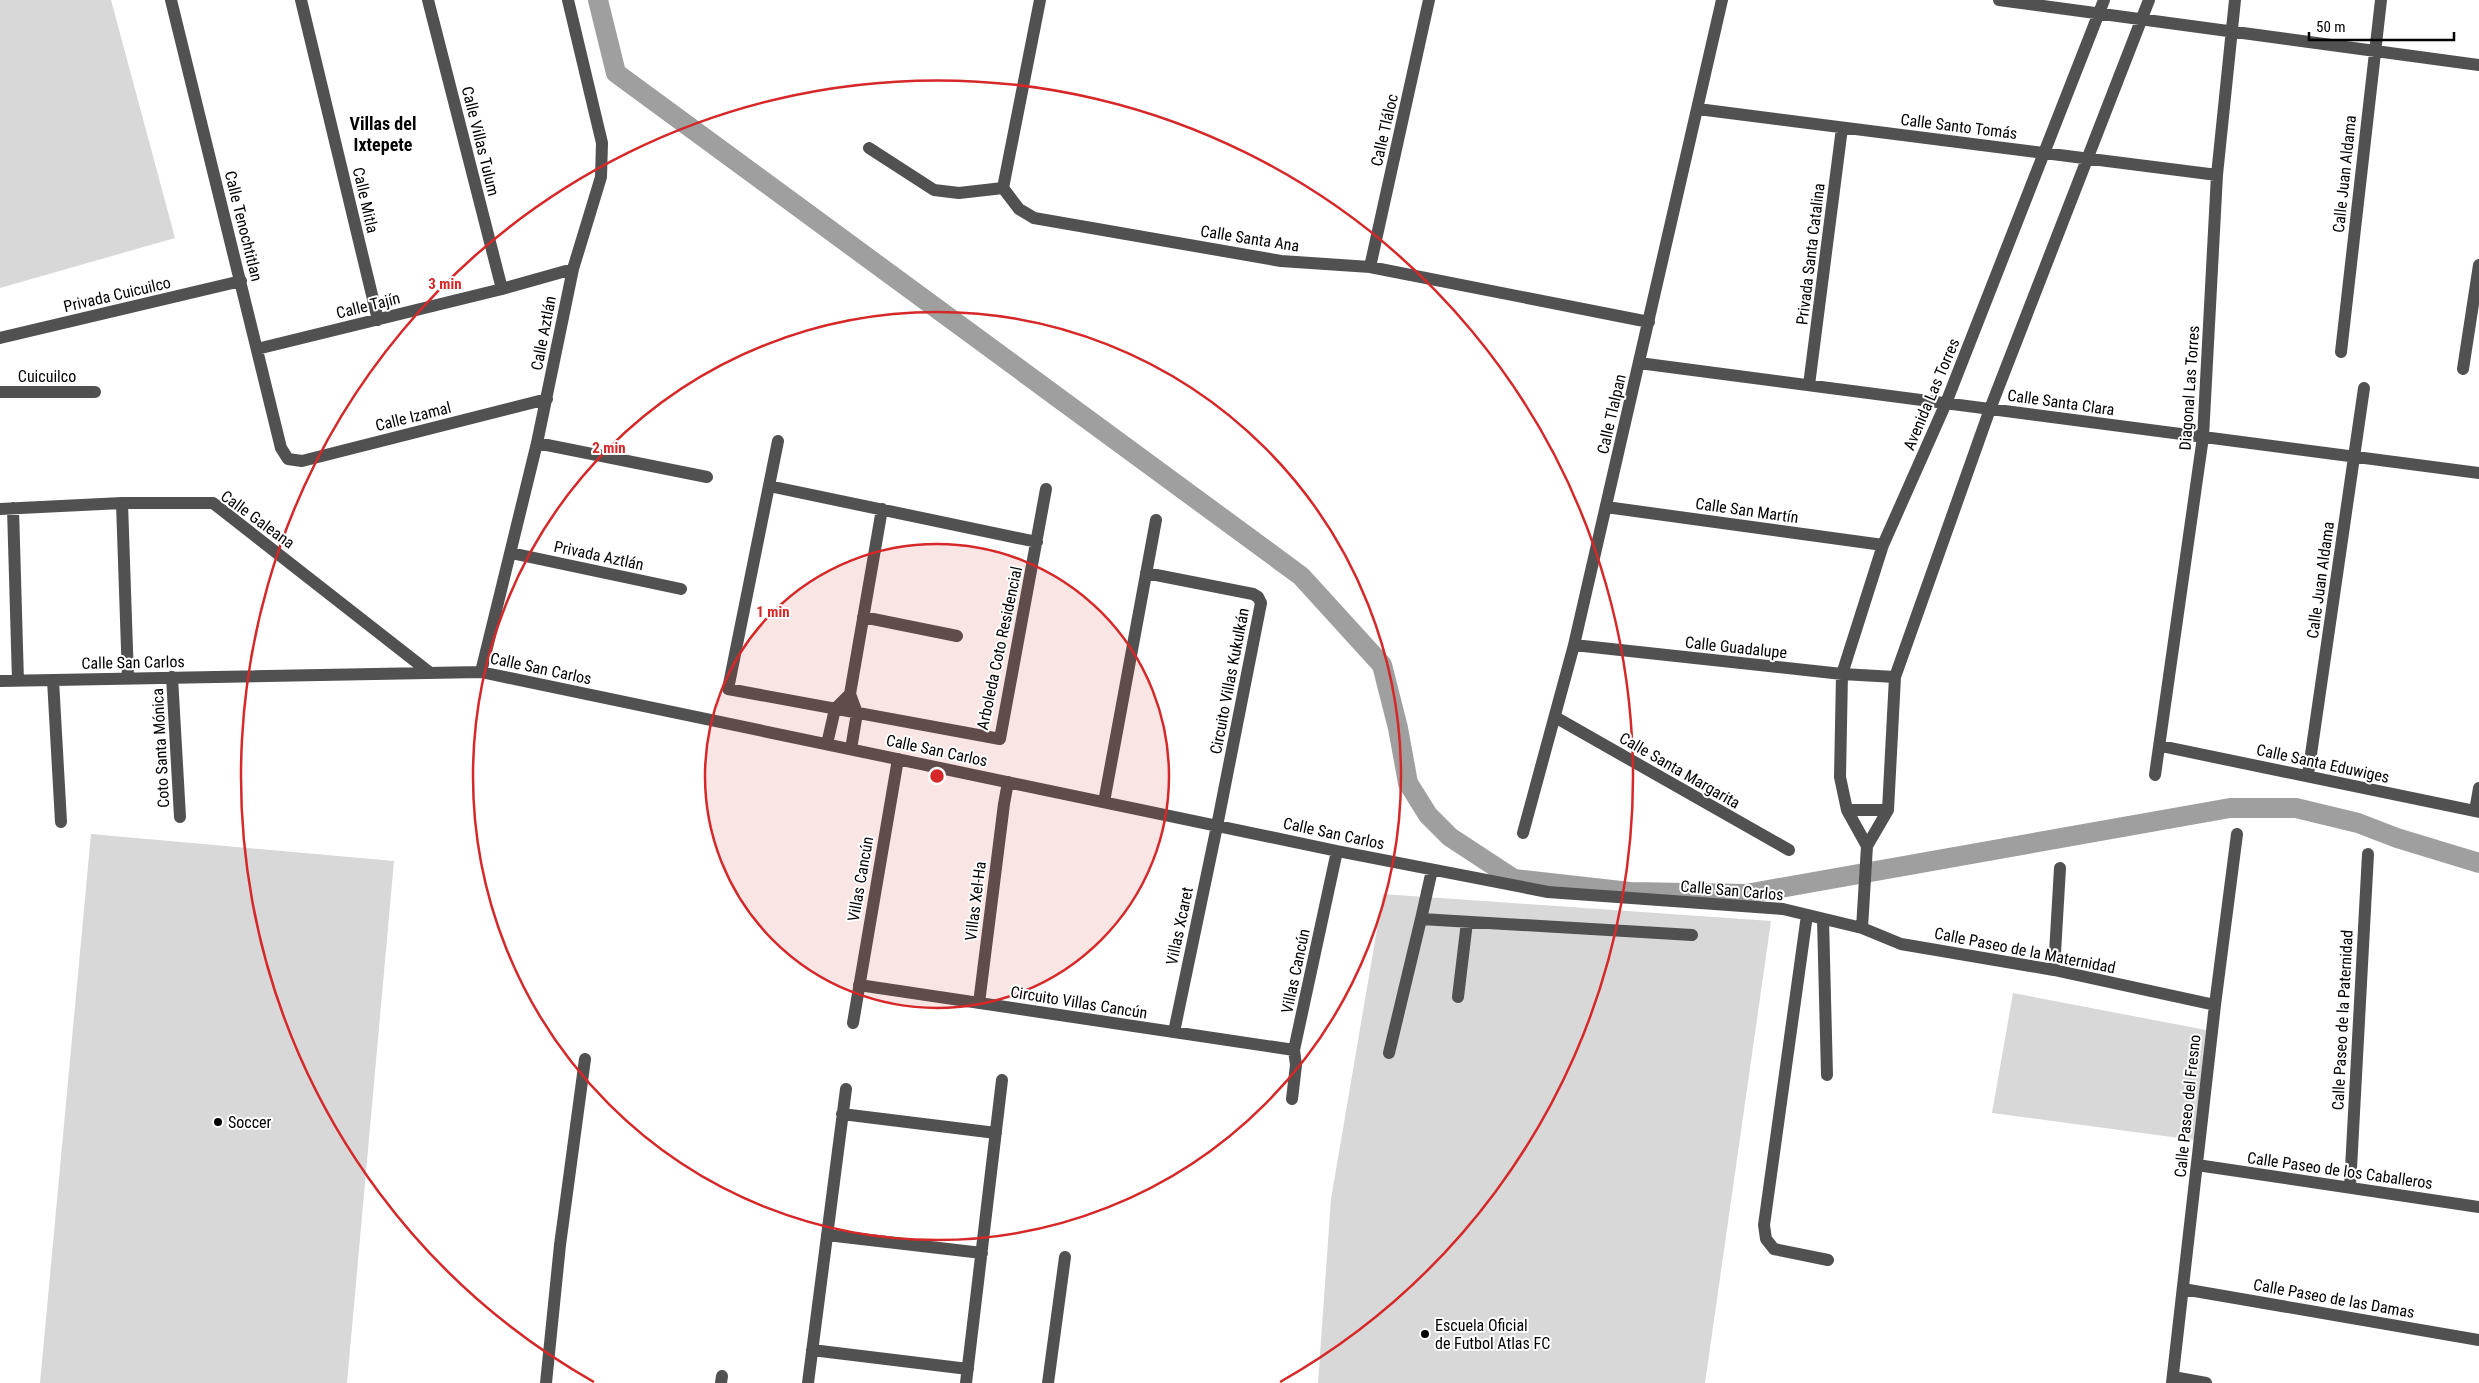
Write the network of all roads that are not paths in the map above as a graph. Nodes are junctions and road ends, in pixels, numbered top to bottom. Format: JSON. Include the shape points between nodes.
{"nodes":[{"id":1,"x":171,"y":0,"type":"edge"},
{"id":2,"x":301,"y":0,"type":"edge"},
{"id":3,"x":428,"y":0,"type":"edge"},
{"id":4,"x":568,"y":0,"type":"edge"},
{"id":5,"x":1040,"y":0,"type":"edge"},
{"id":6,"x":1429,"y":0,"type":"edge"},
{"id":7,"x":1722,"y":0,"type":"edge"},
{"id":8,"x":1999,"y":0,"type":"edge"},
{"id":9,"x":2104,"y":0,"type":"edge"},
{"id":10,"x":2149,"y":0,"type":"edge"},
{"id":11,"x":2235,"y":0,"type":"edge"},
{"id":12,"x":2381,"y":0,"type":"edge"},
{"id":13,"x":2098,"y":14,"type":"junction"},
{"id":14,"x":2141,"y":19,"type":"junction"},
{"id":15,"x":2230,"y":31,"type":"junction"},
{"id":16,"x":2374,"y":51,"type":"junction"},
{"id":17,"x":2479,"y":65,"type":"edge"},
{"id":18,"x":1698,"y":109,"type":"junction"},
{"id":19,"x":1842,"y":128,"type":"junction"},
{"id":20,"x":869,"y":148,"type":"dead end"},
{"id":21,"x":2044,"y":154,"type":"junction"},
{"id":22,"x":2087,"y":159,"type":"junction"},
{"id":23,"x":2217,"y":175,"type":"junction"},
{"id":24,"x":1003,"y":188,"type":"junction"},
{"id":25,"x":2479,"y":265,"type":"edge"},
{"id":26,"x":1370,"y":267,"type":"junction"},
{"id":27,"x":573,"y":269,"type":"junction"},
{"id":28,"x":241,"y":281,"type":"junction"},
{"id":29,"x":502,"y":289,"type":"junction"},
{"id":30,"x":378,"y":320,"type":"junction"},
{"id":31,"x":1649,"y":322,"type":"junction"},
{"id":32,"x":0,"y":338,"type":"edge"},
{"id":33,"x":257,"y":349,"type":"junction"},
{"id":34,"x":2341,"y":352,"type":"dead end"},
{"id":35,"x":1639,"y":363,"type":"junction"},
{"id":36,"x":2463,"y":369,"type":"dead end"},
{"id":37,"x":1809,"y":386,"type":"junction"},
{"id":38,"x":2364,"y":388,"type":"dead end"},
{"id":39,"x":0,"y":392,"type":"edge"},
{"id":40,"x":95,"y":392,"type":"dead end"},
{"id":41,"x":547,"y":399,"type":"junction"},
{"id":42,"x":1946,"y":403,"type":"junction"},
{"id":43,"x":1990,"y":409,"type":"junction"},
{"id":44,"x":2203,"y":437,"type":"junction"},
{"id":45,"x":778,"y":441,"type":"dead end"},
{"id":46,"x":538,"y":443,"type":"junction"},
{"id":47,"x":2354,"y":457,"type":"junction"},
{"id":48,"x":288,"y":459,"type":"joint"},
{"id":49,"x":2479,"y":473,"type":"edge"},
{"id":50,"x":706,"y":477,"type":"dead end"},
{"id":51,"x":769,"y":486,"type":"junction"},
{"id":52,"x":1046,"y":489,"type":"dead end"},
{"id":53,"x":122,"y":503,"type":"junction"},
{"id":54,"x":1606,"y":507,"type":"junction"},
{"id":55,"x":13,"y":508,"type":"junction"},
{"id":56,"x":0,"y":509,"type":"edge"},
{"id":57,"x":882,"y":510,"type":"junction"},
{"id":58,"x":1156,"y":520,"type":"dead end"},
{"id":59,"x":1037,"y":542,"type":"junction"},
{"id":60,"x":1883,"y":546,"type":"junction"},
{"id":61,"x":511,"y":553,"type":"junction"},
{"id":62,"x":1146,"y":573,"type":"junction"},
{"id":63,"x":681,"y":589,"type":"dead end"},
{"id":64,"x":863,"y":617,"type":"junction"},
{"id":65,"x":957,"y":636,"type":"dead end"},
{"id":66,"x":1574,"y":645,"type":"junction"},
{"id":67,"x":429,"y":672,"type":"junction"},
{"id":68,"x":481,"y":672,"type":"junction"},
{"id":69,"x":1842,"y":674,"type":"junction"},
{"id":70,"x":172,"y":677,"type":"junction"},
{"id":71,"x":128,"y":678,"type":"junction"},
{"id":72,"x":1895,"y":678,"type":"junction"},
{"id":73,"x":53,"y":680,"type":"junction"},
{"id":74,"x":0,"y":681,"type":"edge"},
{"id":75,"x":18,"y":681,"type":"junction"},
{"id":76,"x":850,"y":694,"type":"junction"},
{"id":77,"x":835,"y":709,"type":"junction"},
{"id":78,"x":857,"y":713,"type":"junction"},
{"id":79,"x":1554,"y":717,"type":"junction"},
{"id":80,"x":827,"y":744,"type":"junction"},
{"id":81,"x":2161,"y":746,"type":"junction"},
{"id":82,"x":851,"y":749,"type":"junction"},
{"id":83,"x":898,"y":759,"type":"junction"},
{"id":84,"x":2155,"y":775,"type":"dead end"},
{"id":85,"x":2308,"y":776,"type":"junction"},
{"id":86,"x":1008,"y":782,"type":"junction"},
{"id":87,"x":2479,"y":788,"type":"edge"},
{"id":88,"x":1104,"y":802,"type":"junction"},
{"id":89,"x":1847,"y":810,"type":"junction"},
{"id":90,"x":1888,"y":810,"type":"junction"},
{"id":91,"x":2477,"y":812,"type":"edge"},
{"id":92,"x":180,"y":817,"type":"dead end"},
{"id":93,"x":61,"y":822,"type":"dead end"},
{"id":94,"x":1217,"y":826,"type":"junction"},
{"id":95,"x":1523,"y":833,"type":"dead end"},
{"id":96,"x":2238,"y":834,"type":"dead end"},
{"id":97,"x":1867,"y":846,"type":"junction"},
{"id":98,"x":1789,"y":850,"type":"dead end"},
{"id":99,"x":1337,"y":851,"type":"junction"},
{"id":100,"x":2368,"y":854,"type":"dead end"},
{"id":101,"x":2060,"y":868,"type":"dead end"},
{"id":102,"x":1432,"y":870,"type":"junction"},
{"id":103,"x":1807,"y":915,"type":"junction"},
{"id":104,"x":1422,"y":919,"type":"junction"},
{"id":105,"x":1823,"y":919,"type":"junction"},
{"id":106,"x":1466,"y":922,"type":"junction"},
{"id":107,"x":1862,"y":928,"type":"junction"},
{"id":108,"x":1692,"y":935,"type":"dead end"},
{"id":109,"x":2054,"y":970,"type":"junction"},
{"id":110,"x":859,"y":985,"type":"junction"},
{"id":111,"x":1458,"y":997,"type":"dead end"},
{"id":112,"x":979,"y":1003,"type":"junction"},
{"id":113,"x":2215,"y":1006,"type":"junction"},
{"id":114,"x":853,"y":1023,"type":"dead end"},
{"id":115,"x":1174,"y":1032,"type":"junction"},
{"id":116,"x":1294,"y":1050,"type":"junction"},
{"id":117,"x":1389,"y":1053,"type":"dead end"},
{"id":118,"x":585,"y":1059,"type":"dead end"},
{"id":119,"x":1827,"y":1075,"type":"dead end"},
{"id":120,"x":1002,"y":1080,"type":"dead end"},
{"id":121,"x":846,"y":1089,"type":"dead end"},
{"id":122,"x":1292,"y":1099,"type":"dead end"},
{"id":123,"x":842,"y":1114,"type":"junction"},
{"id":124,"x":996,"y":1133,"type":"junction"},
{"id":125,"x":2197,"y":1165,"type":"junction"},
{"id":126,"x":2350,"y":1187,"type":"junction"},
{"id":127,"x":2479,"y":1206,"type":"edge"},
{"id":128,"x":827,"y":1235,"type":"junction"},
{"id":129,"x":982,"y":1253,"type":"junction"},
{"id":130,"x":1065,"y":1257,"type":"dead end"},
{"id":131,"x":1828,"y":1260,"type":"dead end"},
{"id":132,"x":2183,"y":1289,"type":"junction"},
{"id":133,"x":2479,"y":1340,"type":"edge"},
{"id":134,"x":812,"y":1350,"type":"junction"},
{"id":135,"x":968,"y":1369,"type":"junction"},
{"id":136,"x":2172,"y":1380,"type":"edge"},
{"id":137,"x":546,"y":1383,"type":"edge"},
{"id":138,"x":808,"y":1383,"type":"edge"},
{"id":139,"x":966,"y":1383,"type":"edge"},
{"id":140,"x":1048,"y":1383,"type":"edge"},
{"id":141,"x":2206,"y":1383,"type":"edge"}],
"edges":[{"from":1,"to":28,"type":"street","name":"Calle Tenochtitlan"},
{"from":2,"to":30,"type":"street","name":"Calle Mitla"},
{"from":3,"to":29,"type":"street","name":"Calle Villas Tulum"},
{"from":4,"to":27,"type":"street","name":"Calle Aztlán","via":[[602,143],[603,161]]},
{"from":5,"to":24,"type":"street"},
{"from":6,"to":26,"type":"street","name":"Calle Tláloc"},
{"from":7,"to":18,"type":"street","name":"Calle Tlalpan"},
{"from":8,"to":13,"type":"street"},
{"from":9,"to":13,"type":"street","name":"Avenida Las Torres"},
{"from":10,"to":14,"type":"street"},
{"from":11,"to":15,"type":"street","name":"Diagonal Las Torres"},
{"from":12,"to":16,"type":"street","name":"Calle Juan Aldama"},
{"from":13,"to":14,"type":"street"},
{"from":13,"to":21,"type":"street","name":"Avenida Las Torres"},
{"from":14,"to":15,"type":"street"},
{"from":14,"to":22,"type":"street"},
{"from":15,"to":16,"type":"street"},
{"from":15,"to":23,"type":"street","name":"Diagonal Las Torres"},
{"from":16,"to":17,"type":"street"},
{"from":16,"to":34,"type":"street","name":"Calle Juan Aldama"},
{"from":18,"to":19,"type":"street","name":"Calle Santo Tomás"},
{"from":18,"to":31,"type":"street","name":"Calle Tlalpan"},
{"from":19,"to":21,"type":"street","name":"Calle Santo Tomás"},
{"from":19,"to":37,"type":"street","name":"Privada Santa Catalina"},
{"from":20,"to":24,"type":"street","via":[[934,190],[959,193]]},
{"from":21,"to":22,"type":"street","name":"Calle Santo Tomás"},
{"from":21,"to":42,"type":"street","name":"Avenida Las Torres"},
{"from":22,"to":23,"type":"street","name":"Calle Santo Tomás"},
{"from":22,"to":43,"type":"street"},
{"from":23,"to":44,"type":"street","name":"Diagonal Las Torres"},
{"from":24,"to":26,"type":"street","name":"Calle Santa Ana","via":[[1019,209],[1034,218],[1280,261]]},
{"from":25,"to":36,"type":"street"},
{"from":26,"to":31,"type":"street","name":"Calle Santa Ana"},
{"from":27,"to":29,"type":"street","name":"Calle Tajín"},
{"from":27,"to":41,"type":"street","name":"Calle Aztlán"},
{"from":28,"to":32,"type":"street","name":"Privada Cuicuilco"},
{"from":28,"to":33,"type":"street","name":"Calle Tenochtitlan"},
{"from":29,"to":30,"type":"street","name":"Calle Tajín"},
{"from":30,"to":33,"type":"street","name":"Calle Tajín"},
{"from":31,"to":35,"type":"street","name":"Calle Tlalpan"},
{"from":33,"to":48,"type":"street","name":"Calle Tenochtitlan","via":[[281,448]]},
{"from":35,"to":37,"type":"street","name":"Calle Santa Clara"},
{"from":35,"to":54,"type":"street","name":"Calle Tlalpan"},
{"from":37,"to":42,"type":"street","name":"Calle Santa Clara"},
{"from":38,"to":47,"type":"street","name":"Calle Juan Aldama"},
{"from":39,"to":40,"type":"street","name":"Cuicuilco"},
{"from":41,"to":46,"type":"street","name":"Calle Aztlán"},
{"from":41,"to":48,"type":"street","name":"Calle Izamal","via":[[302,461]]},
{"from":42,"to":43,"type":"street","name":"Calle Santa Clara"},
{"from":42,"to":60,"type":"street","name":"Avenida Las Torres"},
{"from":43,"to":44,"type":"street","name":"Calle Santa Clara"},
{"from":43,"to":72,"type":"street"},
{"from":44,"to":47,"type":"street","name":"Calle Santa Clara"},
{"from":44,"to":81,"type":"street","name":"Diagonal Las Torres"},
{"from":45,"to":51,"type":"street","name":"Arboleda Coto Residencial"},
{"from":46,"to":50,"type":"street"},
{"from":46,"to":61,"type":"street","name":"Calle Aztlán"},
{"from":47,"to":49,"type":"street","name":"Calle Santa Clara"},
{"from":47,"to":85,"type":"street","name":"Calle Juan Aldama"},
{"from":51,"to":57,"type":"street"},
{"from":51,"to":77,"type":"street","name":"Arboleda Coto Residencial","via":[[728,689]]},
{"from":52,"to":59,"type":"street","name":"Arboleda Coto Residencial"},
{"from":53,"to":55,"type":"street","name":"Calle Galeana"},
{"from":53,"to":67,"type":"street","name":"Calle Galeana","via":[[213,503]]},
{"from":53,"to":71,"type":"street"},
{"from":54,"to":60,"type":"street","name":"Calle San Martín"},
{"from":54,"to":66,"type":"street","name":"Calle Tlalpan"},
{"from":55,"to":56,"type":"street","name":"Calle Galeana"},
{"from":55,"to":75,"type":"street"},
{"from":57,"to":59,"type":"street"},
{"from":57,"to":64,"type":"street"},
{"from":58,"to":62,"type":"street"},
{"from":59,"to":78,"type":"street","name":"Arboleda Coto Residencial","via":[[1000,740]]},
{"from":60,"to":69,"type":"street","name":"Avenida Las Torres"},
{"from":61,"to":63,"type":"street","name":"Privada Aztlán"},
{"from":61,"to":68,"type":"street","name":"Calle Aztlán"},
{"from":62,"to":88,"type":"street"},
{"from":62,"to":94,"type":"street","name":"Circuito Villas Kukulkán","via":[[1253,594],[1260,600]]},
{"from":64,"to":65,"type":"street"},
{"from":64,"to":76,"type":"street"},
{"from":66,"to":69,"type":"street","name":"Calle Guadalupe"},
{"from":66,"to":79,"type":"street","name":"Calle Tlalpan"},
{"from":67,"to":68,"type":"street","name":"Calle San Carlos"},
{"from":67,"to":70,"type":"street","name":"Calle San Carlos"},
{"from":68,"to":80,"type":"street","name":"Calle San Carlos"},
{"from":69,"to":72,"type":"street","name":"Calle Guadalupe"},
{"from":69,"to":89,"type":"street","name":"Avenida Las Torres","via":[[1840,777]]},
{"from":70,"to":71,"type":"street","name":"Calle San Carlos"},
{"from":70,"to":92,"type":"street","name":"Coto Santa Mónica"},
{"from":71,"to":73,"type":"street","name":"Calle San Carlos"},
{"from":72,"to":90,"type":"street"},
{"from":73,"to":75,"type":"street","name":"Calle San Carlos"},
{"from":73,"to":93,"type":"street"},
{"from":74,"to":75,"type":"street","name":"Calle San Carlos"},
{"from":76,"to":77,"type":"street"},
{"from":76,"to":78,"type":"street"},
{"from":77,"to":78,"type":"street","name":"Arboleda Coto Residencial"},
{"from":77,"to":80,"type":"street"},
{"from":78,"to":82,"type":"street"},
{"from":79,"to":95,"type":"street","name":"Calle Tlalpan"},
{"from":79,"to":98,"type":"street","name":"Calle Santa Margarita"},
{"from":80,"to":82,"type":"street","name":"Calle San Carlos"},
{"from":81,"to":84,"type":"street","name":"Diagonal Las Torres"},
{"from":81,"to":85,"type":"street","name":"Calle Santa Eduwiges"},
{"from":82,"to":83,"type":"street","name":"Calle San Carlos"},
{"from":83,"to":86,"type":"street","name":"Calle San Carlos"},
{"from":83,"to":110,"type":"street","name":"Villas Cancún"},
{"from":85,"to":91,"type":"street","name":"Calle Santa Eduwiges"},
{"from":86,"to":88,"type":"street","name":"Calle San Carlos"},
{"from":86,"to":112,"type":"street","name":"Villas Xel-Ha"},
{"from":87,"to":91,"type":"street"},
{"from":88,"to":94,"type":"street","name":"Calle San Carlos"},
{"from":89,"to":90,"type":"street"},
{"from":89,"to":97,"type":"street","name":"Avenida Las Torres"},
{"from":90,"to":97,"type":"street"},
{"from":94,"to":99,"type":"street","name":"Calle San Carlos"},
{"from":94,"to":115,"type":"street","name":"Villas Xcaret"},
{"from":96,"to":113,"type":"street","name":"Calle Paseo del Fresno"},
{"from":97,"to":107,"type":"street"},
{"from":99,"to":102,"type":"street","name":"Calle San Carlos"},
{"from":99,"to":116,"type":"street","name":"Villas Cancún"},
{"from":100,"to":126,"type":"street","name":"Calle Paseo de la Paternidad"},
{"from":101,"to":109,"type":"street"},
{"from":102,"to":103,"type":"street","name":"Calle San Carlos","via":[[1548,892],[1783,909]]},
{"from":102,"to":104,"type":"street"},
{"from":103,"to":105,"type":"street","name":"Calle San Carlos"},
{"from":103,"to":131,"type":"street","via":[[1764,1226],[1766,1239],[1774,1249]]},
{"from":104,"to":106,"type":"street"},
{"from":104,"to":117,"type":"street"},
{"from":105,"to":107,"type":"street","name":"Calle San Carlos"},
{"from":105,"to":119,"type":"street"},
{"from":106,"to":108,"type":"street"},
{"from":106,"to":111,"type":"street"},
{"from":107,"to":109,"type":"street","name":"Calle Paseo de la Maternidad","via":[[1901,944]]},
{"from":109,"to":113,"type":"street","name":"Calle Paseo de la Maternidad"},
{"from":110,"to":112,"type":"street","name":"Circuito Villas Cancún"},
{"from":110,"to":114,"type":"street","name":"Villas Cancún"},
{"from":112,"to":115,"type":"street","name":"Circuito Villas Cancún"},
{"from":113,"to":125,"type":"street","name":"Calle Paseo del Fresno"},
{"from":115,"to":116,"type":"street","name":"Circuito Villas Cancún"},
{"from":116,"to":122,"type":"street","name":"Villas Cancún","via":[[1296,1065]]},
{"from":118,"to":137,"type":"street","via":[[560,1245]]},
{"from":120,"to":124,"type":"street"},
{"from":121,"to":123,"type":"street"},
{"from":123,"to":124,"type":"street"},
{"from":123,"to":128,"type":"street"},
{"from":124,"to":129,"type":"street"},
{"from":125,"to":126,"type":"street","name":"Calle Paseo de los Caballeros"},
{"from":125,"to":132,"type":"street","name":"Calle Paseo del Fresno"},
{"from":126,"to":127,"type":"street","name":"Calle Paseo de los Caballeros"},
{"from":128,"to":129,"type":"street"},
{"from":128,"to":134,"type":"street"},
{"from":129,"to":135,"type":"street"},
{"from":130,"to":140,"type":"street"},
{"from":132,"to":133,"type":"street","name":"Calle Paseo de las Damas"},
{"from":132,"to":136,"type":"street","name":"Calle Paseo del Fresno"},
{"from":134,"to":135,"type":"street"},
{"from":134,"to":138,"type":"street"},
{"from":135,"to":139,"type":"street"},
{"from":136,"to":141,"type":"street"}]}
